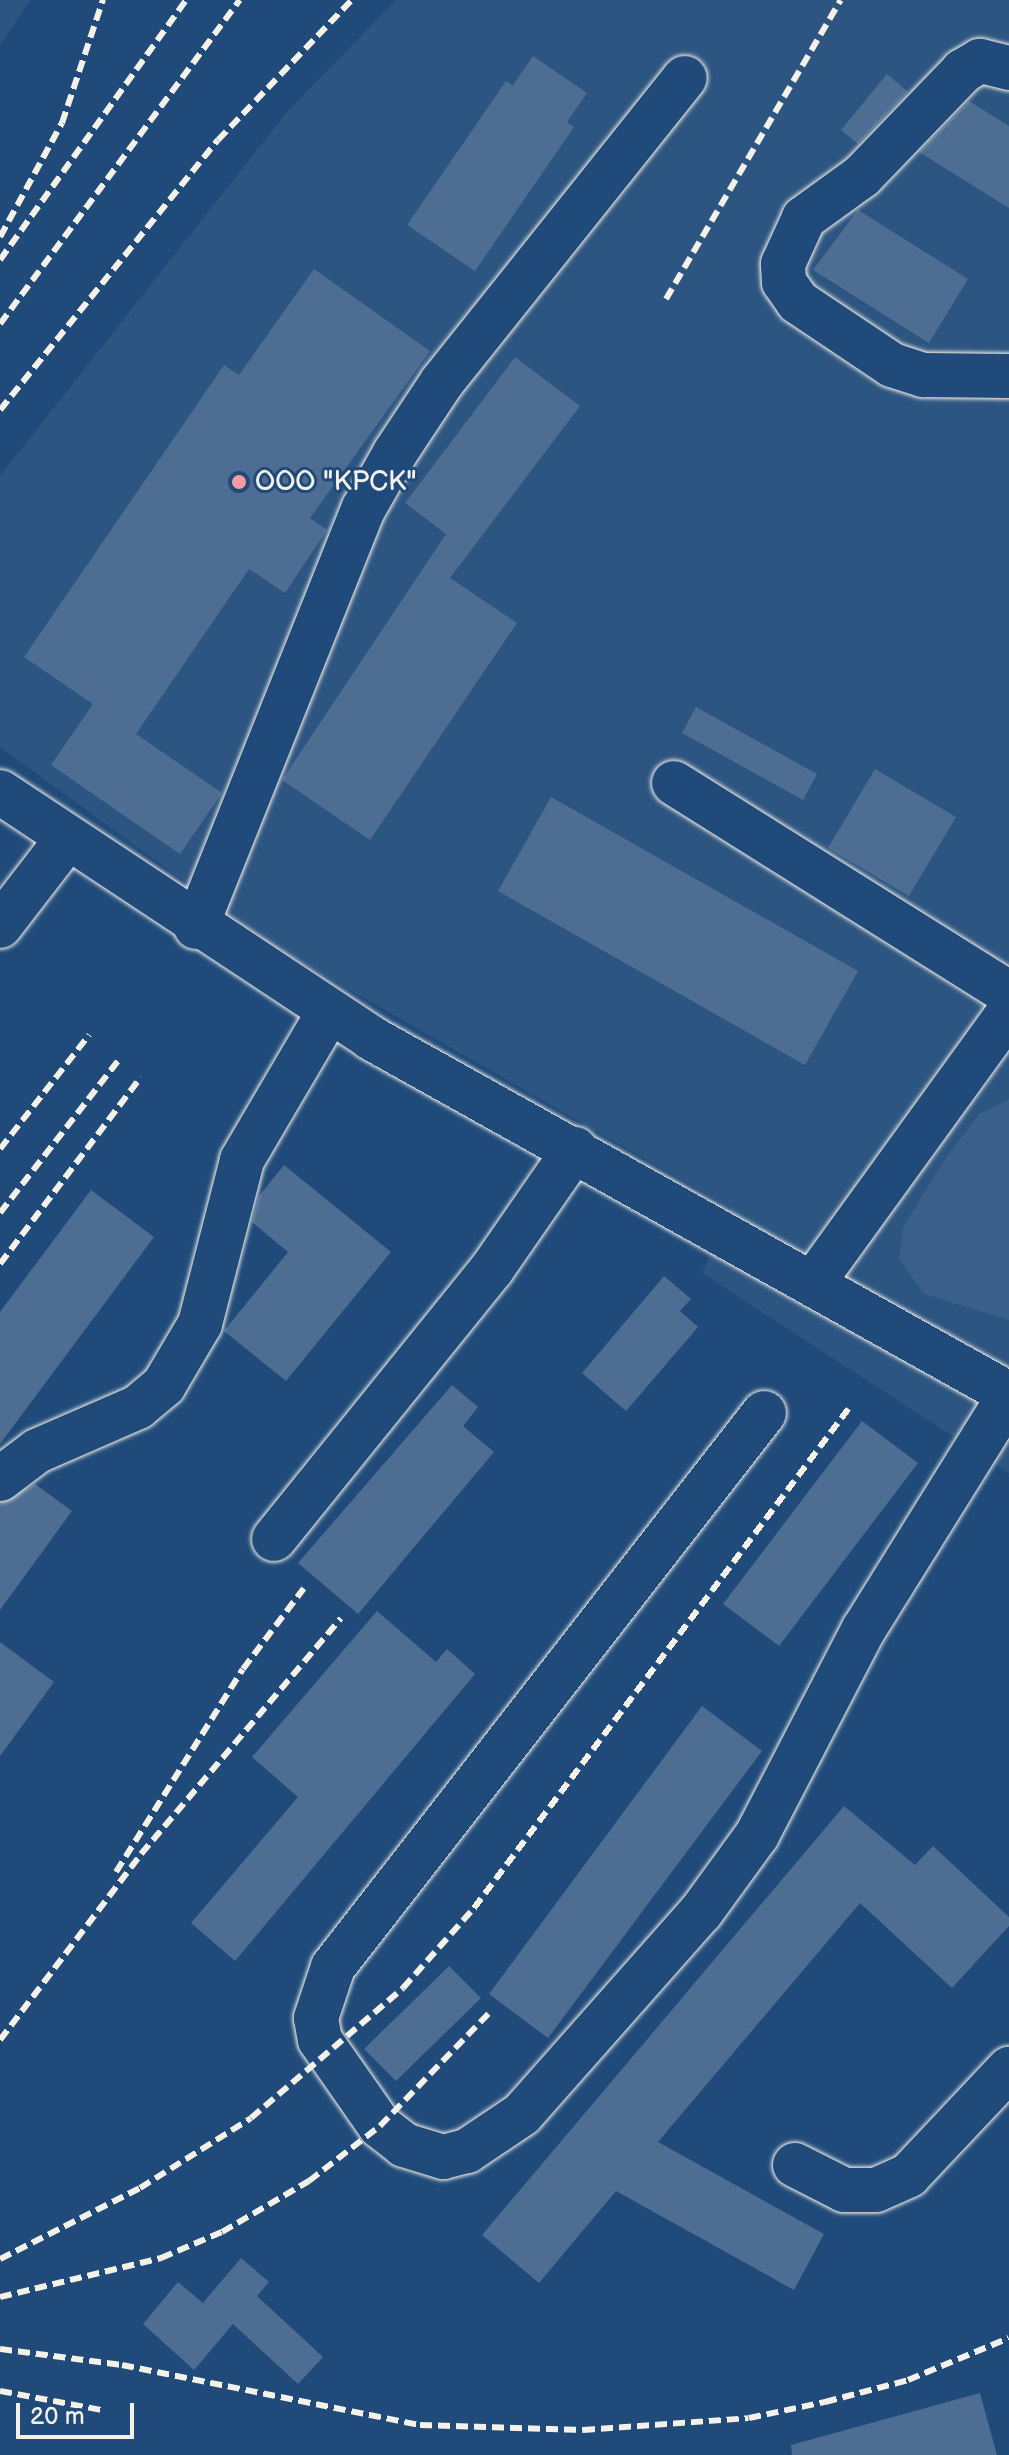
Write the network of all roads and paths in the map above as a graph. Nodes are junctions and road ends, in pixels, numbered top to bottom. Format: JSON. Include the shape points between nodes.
{"nodes":[{"id":1,"x":1009,"y":68,"type":"edge"},
{"id":2,"x":685,"y":78,"type":"dead end"},
{"id":3,"x":1009,"y":376,"type":"edge"},
{"id":4,"x":674,"y":783,"type":"dead end"},
{"id":5,"x":0,"y":792,"type":"edge"},
{"id":6,"x":67,"y":839,"type":"junction"},
{"id":7,"x":0,"y":926,"type":"edge"},
{"id":8,"x":196,"y":927,"type":"junction"},
{"id":9,"x":1009,"y":993,"type":"edge"},
{"id":10,"x":329,"y":1012,"type":"junction"},
{"id":11,"x":1009,"y":1012,"type":"edge"},
{"id":12,"x":575,"y":1149,"type":"junction"},
{"id":13,"x":815,"y":1280,"type":"junction"},
{"id":14,"x":1009,"y":1395,"type":"edge"},
{"id":15,"x":764,"y":1413,"type":"dead end"},
{"id":16,"x":0,"y":1479,"type":"edge"},
{"id":17,"x":274,"y":1539,"type":"dead end"},
{"id":18,"x":1009,"y":2069,"type":"edge"},
{"id":19,"x":795,"y":2165,"type":"dead end"}],
"edges":[{"from":1,"to":3,"type":"main road","via":[[980,61],[963,71],[862,176],[804,218],[783,264],[798,302],[892,365],[923,375]]},
{"from":2,"to":8,"type":"main road","via":[[442,382],[395,453],[364,508]]},
{"from":4,"to":9,"type":"main road"},
{"from":5,"to":6,"type":"main road"},
{"from":6,"to":7,"type":"main road"},
{"from":6,"to":8,"type":"main road"},
{"from":8,"to":10,"type":"main road"},
{"from":10,"to":12,"type":"main road"},
{"from":10,"to":16,"type":"main road","via":[[242,1160],[200,1324],[164,1385],[138,1407],[37,1451]]},
{"from":11,"to":13,"type":"main road"},
{"from":12,"to":13,"type":"main road"},
{"from":12,"to":17,"type":"main road","via":[[492,1269]]},
{"from":13,"to":14,"type":"main road"},
{"from":14,"to":15,"type":"main road","via":[[864,1629],[757,1835],[701,1912],[522,2114],[467,2151],[443,2157],[404,2145],[380,2126],[320,2040],[316,2018],[333,1967]]},
{"from":18,"to":19,"type":"main road","via":[[909,2175],[876,2190],[844,2190]]}]}
